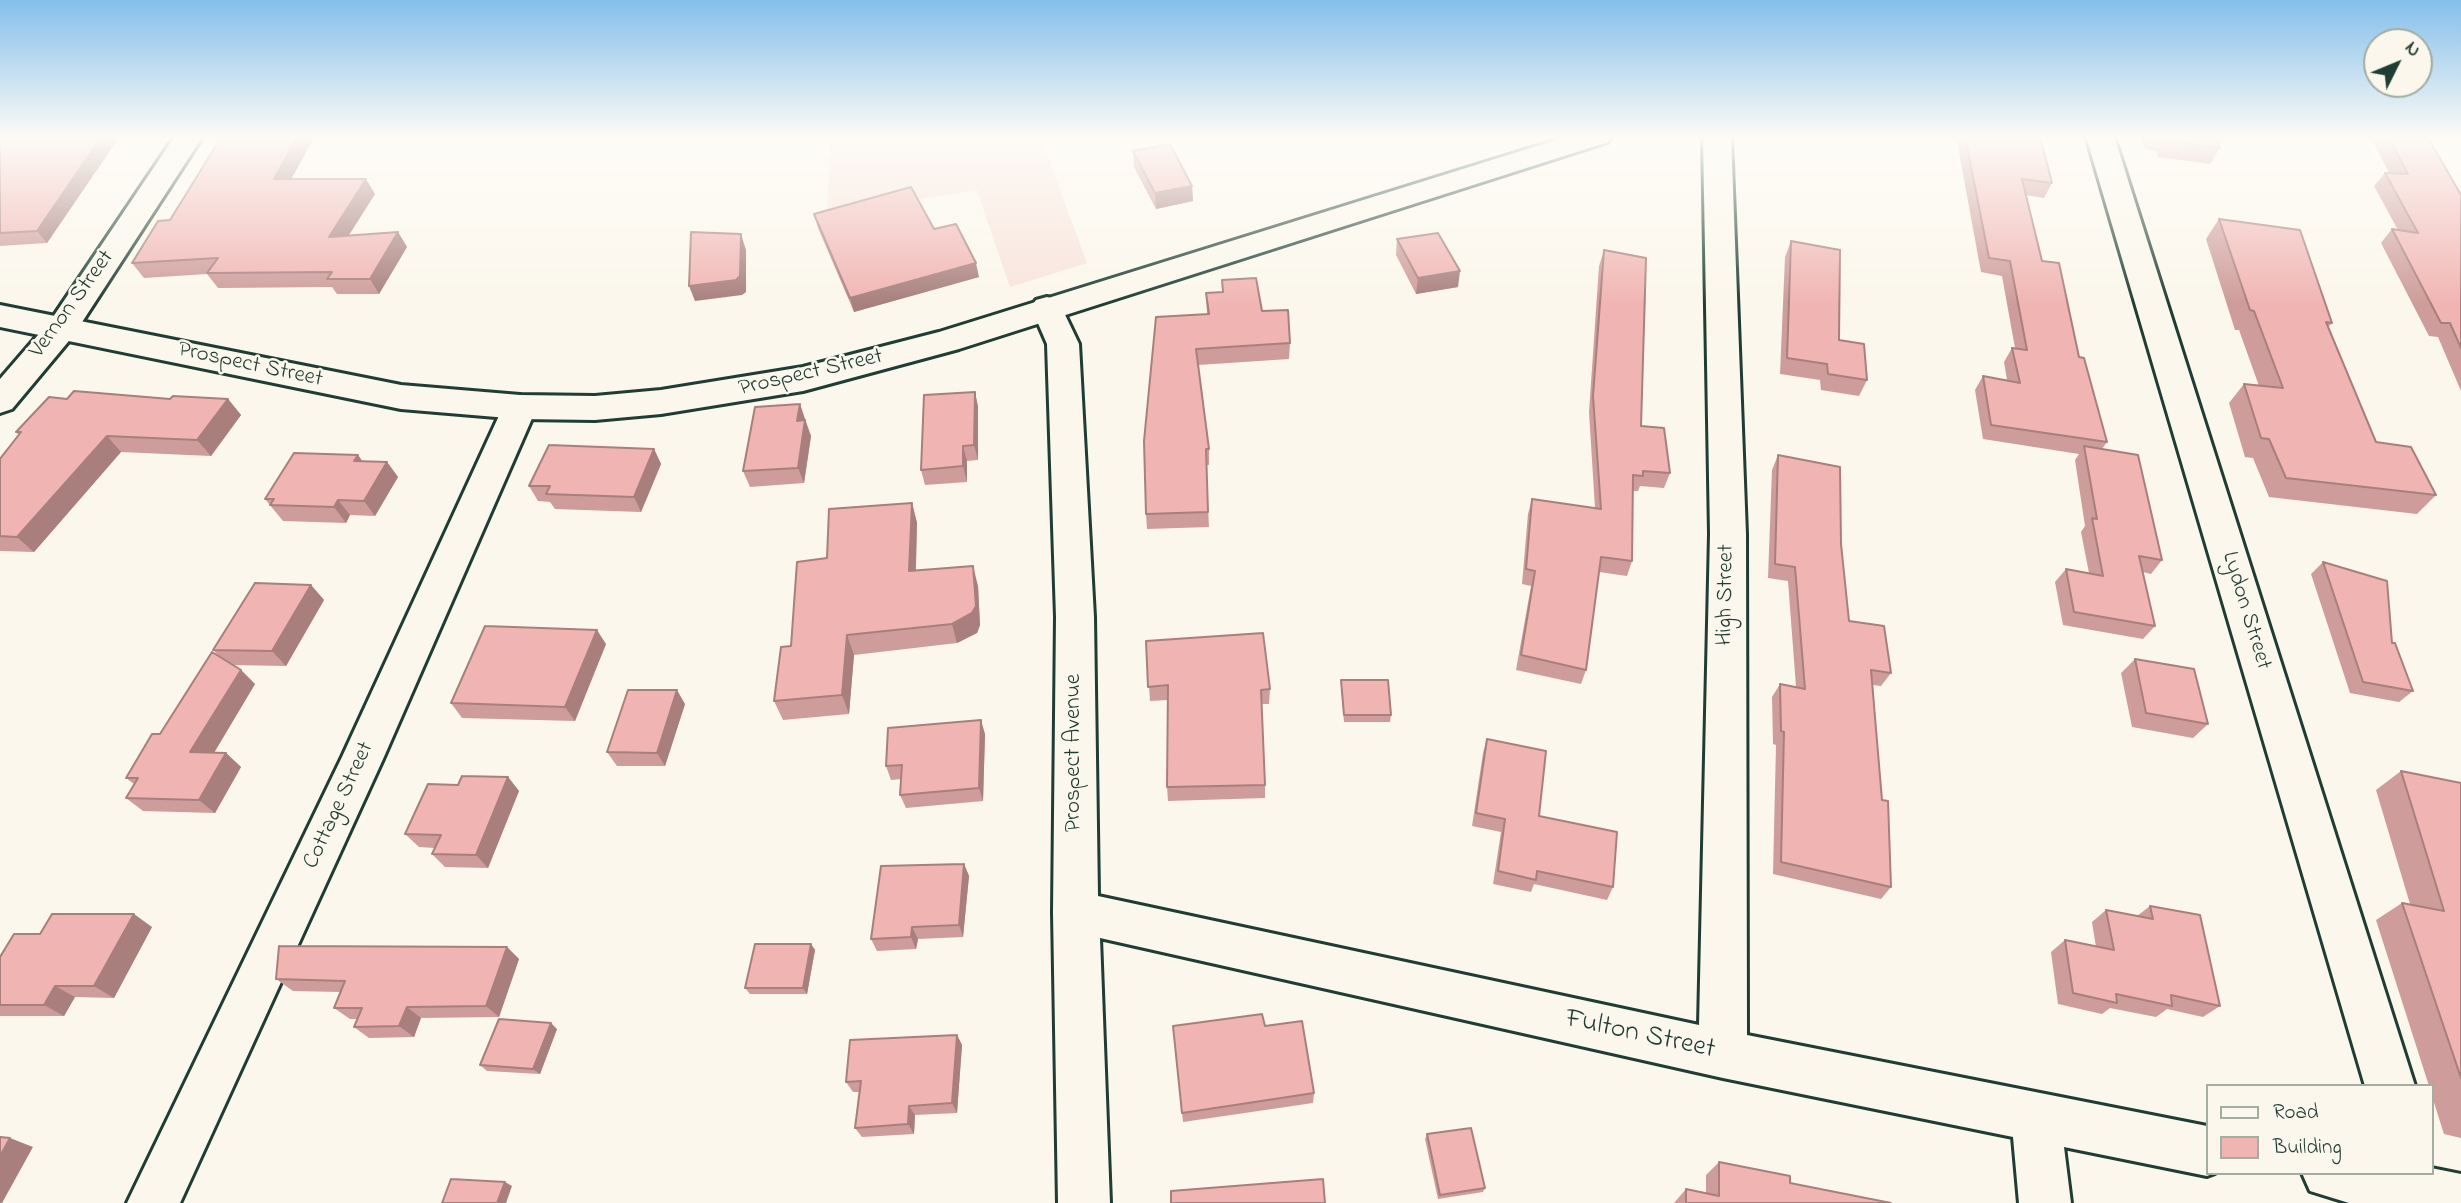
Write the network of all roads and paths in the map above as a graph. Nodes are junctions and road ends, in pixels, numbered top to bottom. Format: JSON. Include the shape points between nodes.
{"nodes":[{"id":1,"x":151,"y":192,"type":"edge"},
{"id":2,"x":1417,"y":192,"type":"edge"},
{"id":3,"x":1719,"y":192,"type":"edge"},
{"id":4,"x":2118,"y":192,"type":"edge"},
{"id":5,"x":1046,"y":307,"type":"junction"},
{"id":6,"x":0,"y":316,"type":"edge"},
{"id":7,"x":62,"y":328,"type":"junction"},
{"id":8,"x":0,"y":401,"type":"edge"},
{"id":9,"x":520,"y":407,"type":"junction"},
{"id":10,"x":1076,"y":912,"type":"junction"},
{"id":11,"x":1723,"y":1054,"type":"junction"},
{"id":12,"x":2389,"y":1084,"type":"edge"},
{"id":13,"x":2036,"y":1118,"type":"junction"},
{"id":14,"x":2206,"y":1151,"type":"edge"},
{"id":15,"x":2342,"y":1175,"type":"edge"},
{"id":16,"x":2434,"y":1188,"type":"edge"},
{"id":17,"x":153,"y":1203,"type":"edge"},
{"id":18,"x":1084,"y":1203,"type":"edge"},
{"id":19,"x":2045,"y":1203,"type":"edge"}],
"edges":[{"from":1,"to":7,"type":"street","name":"Vernon Street"},
{"from":2,"to":5,"type":"street","name":"Prospect Street"},
{"from":3,"to":11,"type":"street","name":"High Street","via":[[1728,534]]},
{"from":4,"to":12,"type":"street","name":"Lydon Street"},
{"from":5,"to":9,"type":"street","name":"Prospect Street","via":[[947,341],[803,379],[661,402],[595,408]]},
{"from":5,"to":10,"type":"street","name":"Prospect Avenue","via":[[1063,344],[1075,617]]},
{"from":6,"to":7,"type":"street","name":"Prospect Street"},
{"from":7,"to":8,"type":"street","name":"Vernon Street"},
{"from":7,"to":9,"type":"street","name":"Prospect Street","via":[[401,397]]},
{"from":9,"to":17,"type":"street","name":"Cottage Street","via":[[362,759]]},
{"from":10,"to":11,"type":"street","name":"Fulton Street"},
{"from":10,"to":18,"type":"street","name":"Prospect Avenue"},
{"from":11,"to":13,"type":"street","name":"Fulton Street"},
{"from":13,"to":14,"type":"street","name":"Fulton Street"},
{"from":13,"to":19,"type":"street"},
{"from":15,"to":16,"type":"street"}]}
